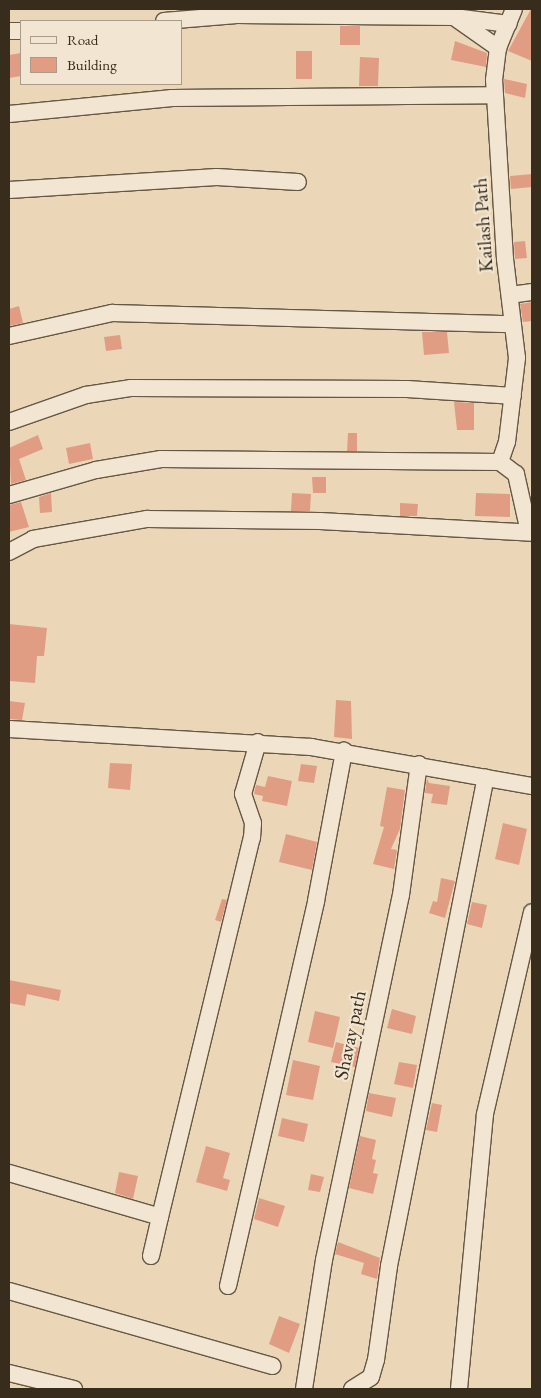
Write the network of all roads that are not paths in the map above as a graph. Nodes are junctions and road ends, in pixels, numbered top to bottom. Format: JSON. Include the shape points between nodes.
{"nodes":[{"id":1,"x":512,"y":16,"type":"edge"},
{"id":2,"x":454,"y":17,"type":"junction"},
{"id":3,"x":179,"y":20,"type":"edge"},
{"id":4,"x":498,"y":48,"type":"junction"},
{"id":5,"x":495,"y":95,"type":"junction"},
{"id":6,"x":9,"y":114,"type":"edge"},
{"id":7,"x":298,"y":182,"type":"dead end"},
{"id":8,"x":9,"y":190,"type":"edge"},
{"id":9,"x":532,"y":292,"type":"edge"},
{"id":10,"x":510,"y":295,"type":"junction"},
{"id":11,"x":513,"y":324,"type":"junction"},
{"id":12,"x":9,"y":336,"type":"edge"},
{"id":13,"x":513,"y":396,"type":"junction"},
{"id":14,"x":9,"y":422,"type":"edge"},
{"id":15,"x":500,"y":462,"type":"junction"},
{"id":16,"x":9,"y":495,"type":"edge"},
{"id":17,"x":531,"y":533,"type":"edge"},
{"id":18,"x":9,"y":552,"type":"edge"},
{"id":19,"x":9,"y":729,"type":"edge"},
{"id":20,"x":258,"y":742,"type":"junction"},
{"id":21,"x":344,"y":751,"type":"junction"},
{"id":22,"x":419,"y":764,"type":"junction"},
{"id":23,"x":486,"y":778,"type":"junction"},
{"id":24,"x":532,"y":786,"type":"edge"},
{"id":25,"x":532,"y":912,"type":"edge"},
{"id":26,"x":9,"y":1173,"type":"edge"},
{"id":27,"x":160,"y":1218,"type":"junction"},
{"id":28,"x":151,"y":1256,"type":"dead end"},
{"id":29,"x":228,"y":1286,"type":"dead end"},
{"id":30,"x":9,"y":1291,"type":"edge"},
{"id":31,"x":273,"y":1366,"type":"dead end"},
{"id":32,"x":9,"y":1373,"type":"edge"},
{"id":33,"x":74,"y":1389,"type":"edge"},
{"id":34,"x":304,"y":1389,"type":"edge"},
{"id":35,"x":352,"y":1389,"type":"edge"},
{"id":36,"x":459,"y":1389,"type":"edge"}],
"edges":[{"from":1,"to":2,"type":"street"},
{"from":1,"to":4,"type":"street","name":"Kailash Path"},
{"from":2,"to":3,"type":"street","via":[[237,16]]},
{"from":2,"to":4,"type":"street"},
{"from":4,"to":5,"type":"street","name":"Kailash Path"},
{"from":5,"to":6,"type":"street","via":[[172,98]]},
{"from":5,"to":10,"type":"street","name":"Kailash Path"},
{"from":7,"to":8,"type":"street","via":[[217,177]]},
{"from":9,"to":10,"type":"street"},
{"from":10,"to":11,"type":"street","name":"Kailash Path"},
{"from":11,"to":12,"type":"street","via":[[112,313]]},
{"from":11,"to":13,"type":"street","name":"Kailash Path","via":[[517,358]]},
{"from":13,"to":14,"type":"street","via":[[388,389],[131,388],[86,395]]},
{"from":13,"to":15,"type":"street","name":"Kailash Path","via":[[507,442]]},
{"from":15,"to":16,"type":"street","via":[[161,459],[96,470]]},
{"from":15,"to":17,"type":"street","via":[[516,474]]},
{"from":17,"to":18,"type":"street","via":[[320,521],[147,518],[33,540]]},
{"from":19,"to":20,"type":"street"},
{"from":20,"to":21,"type":"street"},
{"from":20,"to":27,"type":"street","via":[[243,794],[253,824],[252,838]]},
{"from":21,"to":22,"type":"street"},
{"from":21,"to":29,"type":"street","via":[[316,901]]},
{"from":22,"to":23,"type":"street"},
{"from":22,"to":34,"type":"street","name":"Shavay path","via":[[401,895],[324,1260]]},
{"from":23,"to":24,"type":"street"},
{"from":23,"to":35,"type":"street","via":[[389,1266],[376,1360],[371,1377]]},
{"from":25,"to":36,"type":"street","via":[[485,1114]]},
{"from":26,"to":27,"type":"street"},
{"from":27,"to":28,"type":"street"},
{"from":30,"to":31,"type":"street"},
{"from":32,"to":33,"type":"street"}]}
